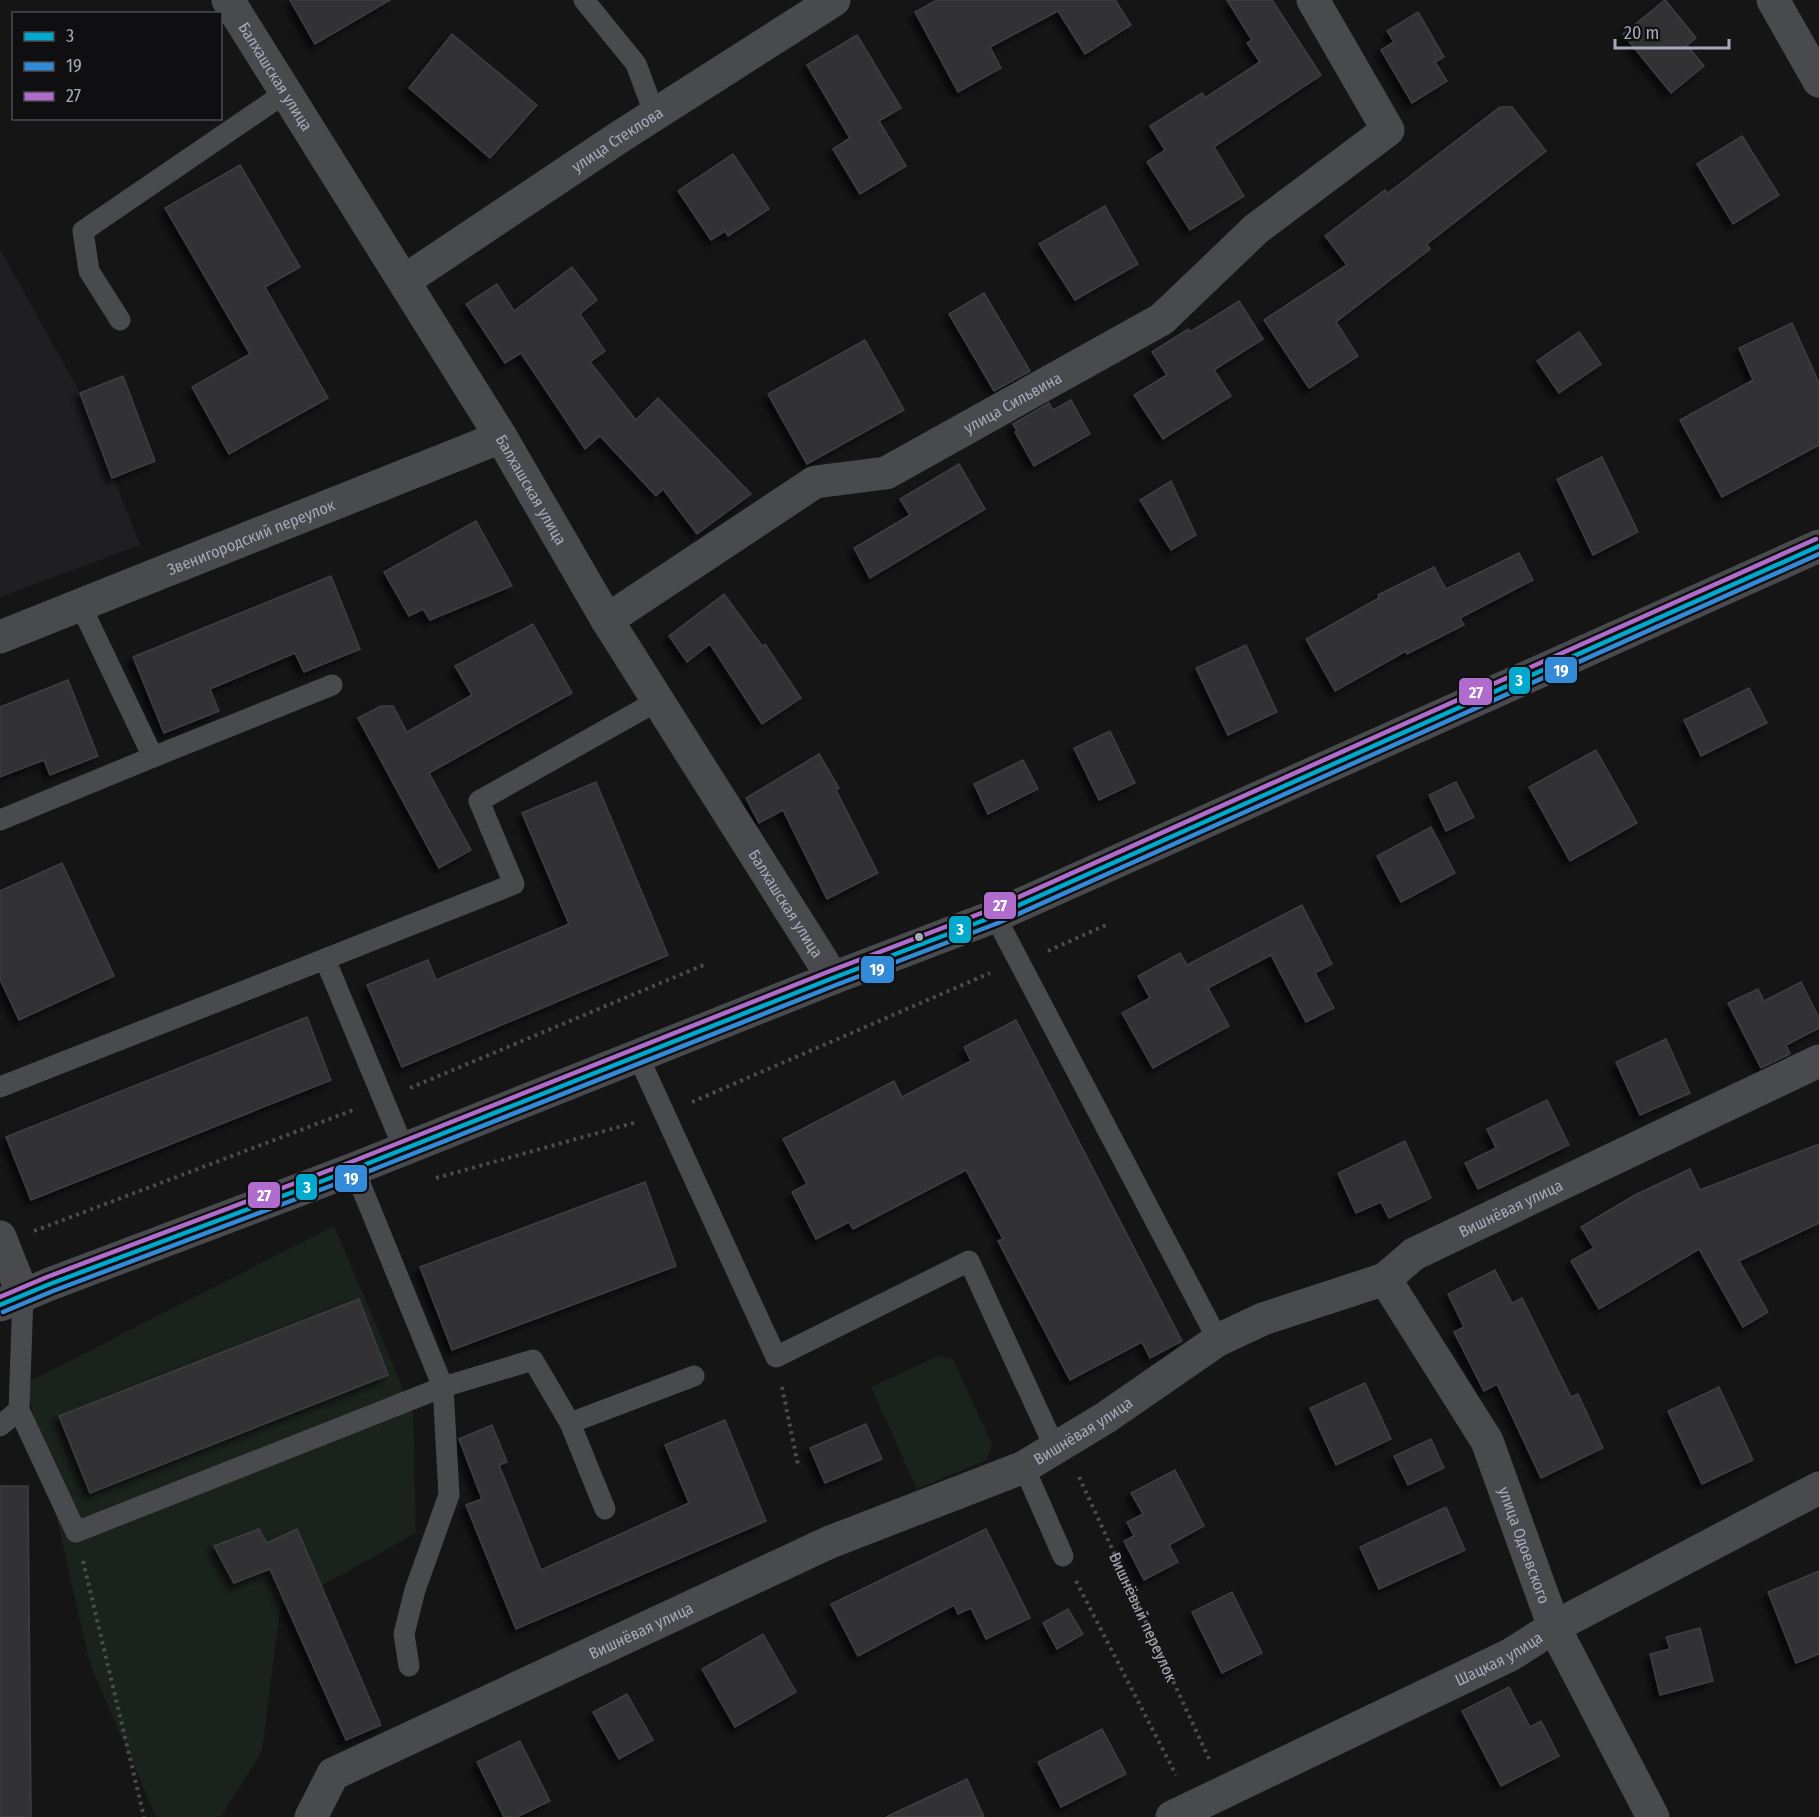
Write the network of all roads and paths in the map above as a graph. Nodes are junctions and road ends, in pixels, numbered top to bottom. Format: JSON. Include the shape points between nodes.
{"nodes":[{"id":1,"x":228,"y":0,"type":"edge"},
{"id":2,"x":584,"y":0,"type":"edge"},
{"id":3,"x":834,"y":0,"type":"edge"},
{"id":4,"x":1312,"y":0,"type":"edge"},
{"id":5,"x":1773,"y":0,"type":"edge"},
{"id":6,"x":1819,"y":81,"type":"edge"},
{"id":7,"x":285,"y":93,"type":"junction"},
{"id":8,"x":655,"y":114,"type":"junction"},
{"id":9,"x":404,"y":281,"type":"junction"},
{"id":10,"x":120,"y":320,"type":"dead end"},
{"id":11,"x":501,"y":437,"type":"junction"},
{"id":12,"x":1819,"y":546,"type":"edge"},
{"id":13,"x":80,"y":604,"type":"junction"},
{"id":14,"x":607,"y":620,"type":"junction"},
{"id":15,"x":0,"y":637,"type":"edge"},
{"id":16,"x":332,"y":685,"type":"dead end"},
{"id":17,"x":659,"y":700,"type":"junction"},
{"id":18,"x":153,"y":757,"type":"junction"},
{"id":19,"x":0,"y":820,"type":"edge"},
{"id":20,"x":995,"y":916,"type":"junction"},
{"id":21,"x":1106,"y":925,"type":"dead end"},
{"id":22,"x":325,"y":959,"type":"junction"},
{"id":23,"x":1019,"y":962,"type":"junction"},
{"id":24,"x":833,"y":978,"type":"junction"},
{"id":25,"x":638,"y":1056,"type":"junction"},
{"id":26,"x":1819,"y":1061,"type":"edge"},
{"id":27,"x":0,"y":1087,"type":"edge"},
{"id":28,"x":665,"y":1114,"type":"junction"},
{"id":29,"x":404,"y":1149,"type":"junction"},
{"id":30,"x":354,"y":1169,"type":"junction"},
{"id":31,"x":435,"y":1179,"type":"dead end"},
{"id":32,"x":0,"y":1237,"type":"edge"},
{"id":33,"x":1385,"y":1280,"type":"junction"},
{"id":34,"x":12,"y":1300,"type":"edge"},
{"id":35,"x":1218,"y":1340,"type":"junction"},
{"id":36,"x":694,"y":1376,"type":"dead end"},
{"id":37,"x":443,"y":1387,"type":"junction"},
{"id":38,"x":785,"y":1402,"type":"dead end"},
{"id":39,"x":19,"y":1410,"type":"junction"},
{"id":40,"x":570,"y":1424,"type":"junction"},
{"id":41,"x":0,"y":1426,"type":"edge"},
{"id":42,"x":1059,"y":1446,"type":"junction"},
{"id":43,"x":798,"y":1465,"type":"dead end"},
{"id":44,"x":1024,"y":1467,"type":"junction"},
{"id":45,"x":1819,"y":1488,"type":"edge"},
{"id":46,"x":605,"y":1509,"type":"dead end"},
{"id":47,"x":76,"y":1532,"type":"junction"},
{"id":48,"x":1063,"y":1556,"type":"joint"},
{"id":49,"x":1554,"y":1627,"type":"junction"},
{"id":50,"x":409,"y":1666,"type":"dead end"},
{"id":51,"x":1205,"y":1806,"type":"edge"},
{"id":52,"x":144,"y":1817,"type":"edge"},
{"id":53,"x":311,"y":1817,"type":"edge"},
{"id":54,"x":1653,"y":1817,"type":"edge"}],
"edges":[{"from":1,"to":7,"type":"street","name":"Балхашская улица"},
{"from":2,"to":8,"type":"lane","via":[[636,64]]},
{"from":3,"to":8,"type":"street","name":"улица Стеклова"},
{"from":4,"to":14,"type":"street","name":"улица Сильвина","via":[[1388,130],[1256,229],[1162,319],[886,473],[815,482]]},
{"from":5,"to":6,"type":"street"},
{"from":7,"to":9,"type":"street","name":"Балхашская улица"},
{"from":7,"to":10,"type":"lane","via":[[83,231],[89,271]]},
{"from":8,"to":9,"type":"street","name":"улица Стеклова"},
{"from":9,"to":11,"type":"street","name":"Балхашская улица"},
{"from":11,"to":13,"type":"street","name":"Звенигородский переулок"},
{"from":11,"to":14,"type":"street","name":"Балхашская улица"},
{"from":12,"to":20,"type":"street"},
{"from":13,"to":15,"type":"street","name":"Звенигородский переулок"},
{"from":13,"to":18,"type":"lane"},
{"from":14,"to":17,"type":"street","name":"Балхашская улица"},
{"from":16,"to":18,"type":"lane"},
{"from":17,"to":22,"type":"lane","via":[[479,801],[514,884]]},
{"from":17,"to":24,"type":"street","name":"Балхашская улица"},
{"from":18,"to":19,"type":"lane"},
{"from":20,"to":23,"type":"lane"},
{"from":20,"to":24,"type":"street"},
{"from":21,"to":23,"type":"path"},
{"from":22,"to":27,"type":"lane"},
{"from":22,"to":29,"type":"lane"},
{"from":23,"to":28,"type":"path"},
{"from":23,"to":35,"type":"lane"},
{"from":24,"to":25,"type":"street"},
{"from":25,"to":28,"type":"lane"},
{"from":25,"to":29,"type":"street"},
{"from":26,"to":33,"type":"street","name":"Вишнёвая улица","via":[[1414,1254]]},
{"from":28,"to":31,"type":"path"},
{"from":28,"to":42,"type":"lane","via":[[776,1357],[969,1261]]},
{"from":29,"to":30,"type":"street"},
{"from":30,"to":34,"type":"street"},
{"from":30,"to":37,"type":"lane"},
{"from":32,"to":34,"type":"street"},
{"from":33,"to":35,"type":"street","name":"Вишнёвая улица","via":[[1263,1319]]},
{"from":33,"to":49,"type":"street","name":"улица Одоевского","via":[[1487,1441]]},
{"from":34,"to":39,"type":"lane"},
{"from":35,"to":42,"type":"street","name":"Вишнёвая улица"},
{"from":36,"to":40,"type":"lane"},
{"from":37,"to":40,"type":"lane","via":[[533,1360]]},
{"from":37,"to":47,"type":"lane"},
{"from":37,"to":50,"type":"lane","via":[[449,1495],[415,1590],[404,1634]]},
{"from":38,"to":43,"type":"path"},
{"from":39,"to":41,"type":"lane"},
{"from":39,"to":47,"type":"lane"},
{"from":40,"to":46,"type":"lane"},
{"from":42,"to":44,"type":"street","name":"Вишнёвая улица"},
{"from":42,"to":51,"type":"path","name":"Вишнёвый переулок"},
{"from":44,"to":48,"type":"lane"},
{"from":44,"to":53,"type":"street","name":"Вишнёвая улица","via":[[830,1542],[333,1774]]},
{"from":45,"to":49,"type":"street","name":"Шацкая улица"},
{"from":47,"to":52,"type":"path"},
{"from":48,"to":51,"type":"path"},
{"from":49,"to":51,"type":"street","name":"Шацкая улица","via":[[1510,1656]]},
{"from":49,"to":54,"type":"street","name":"улица Одоевского"}]}
